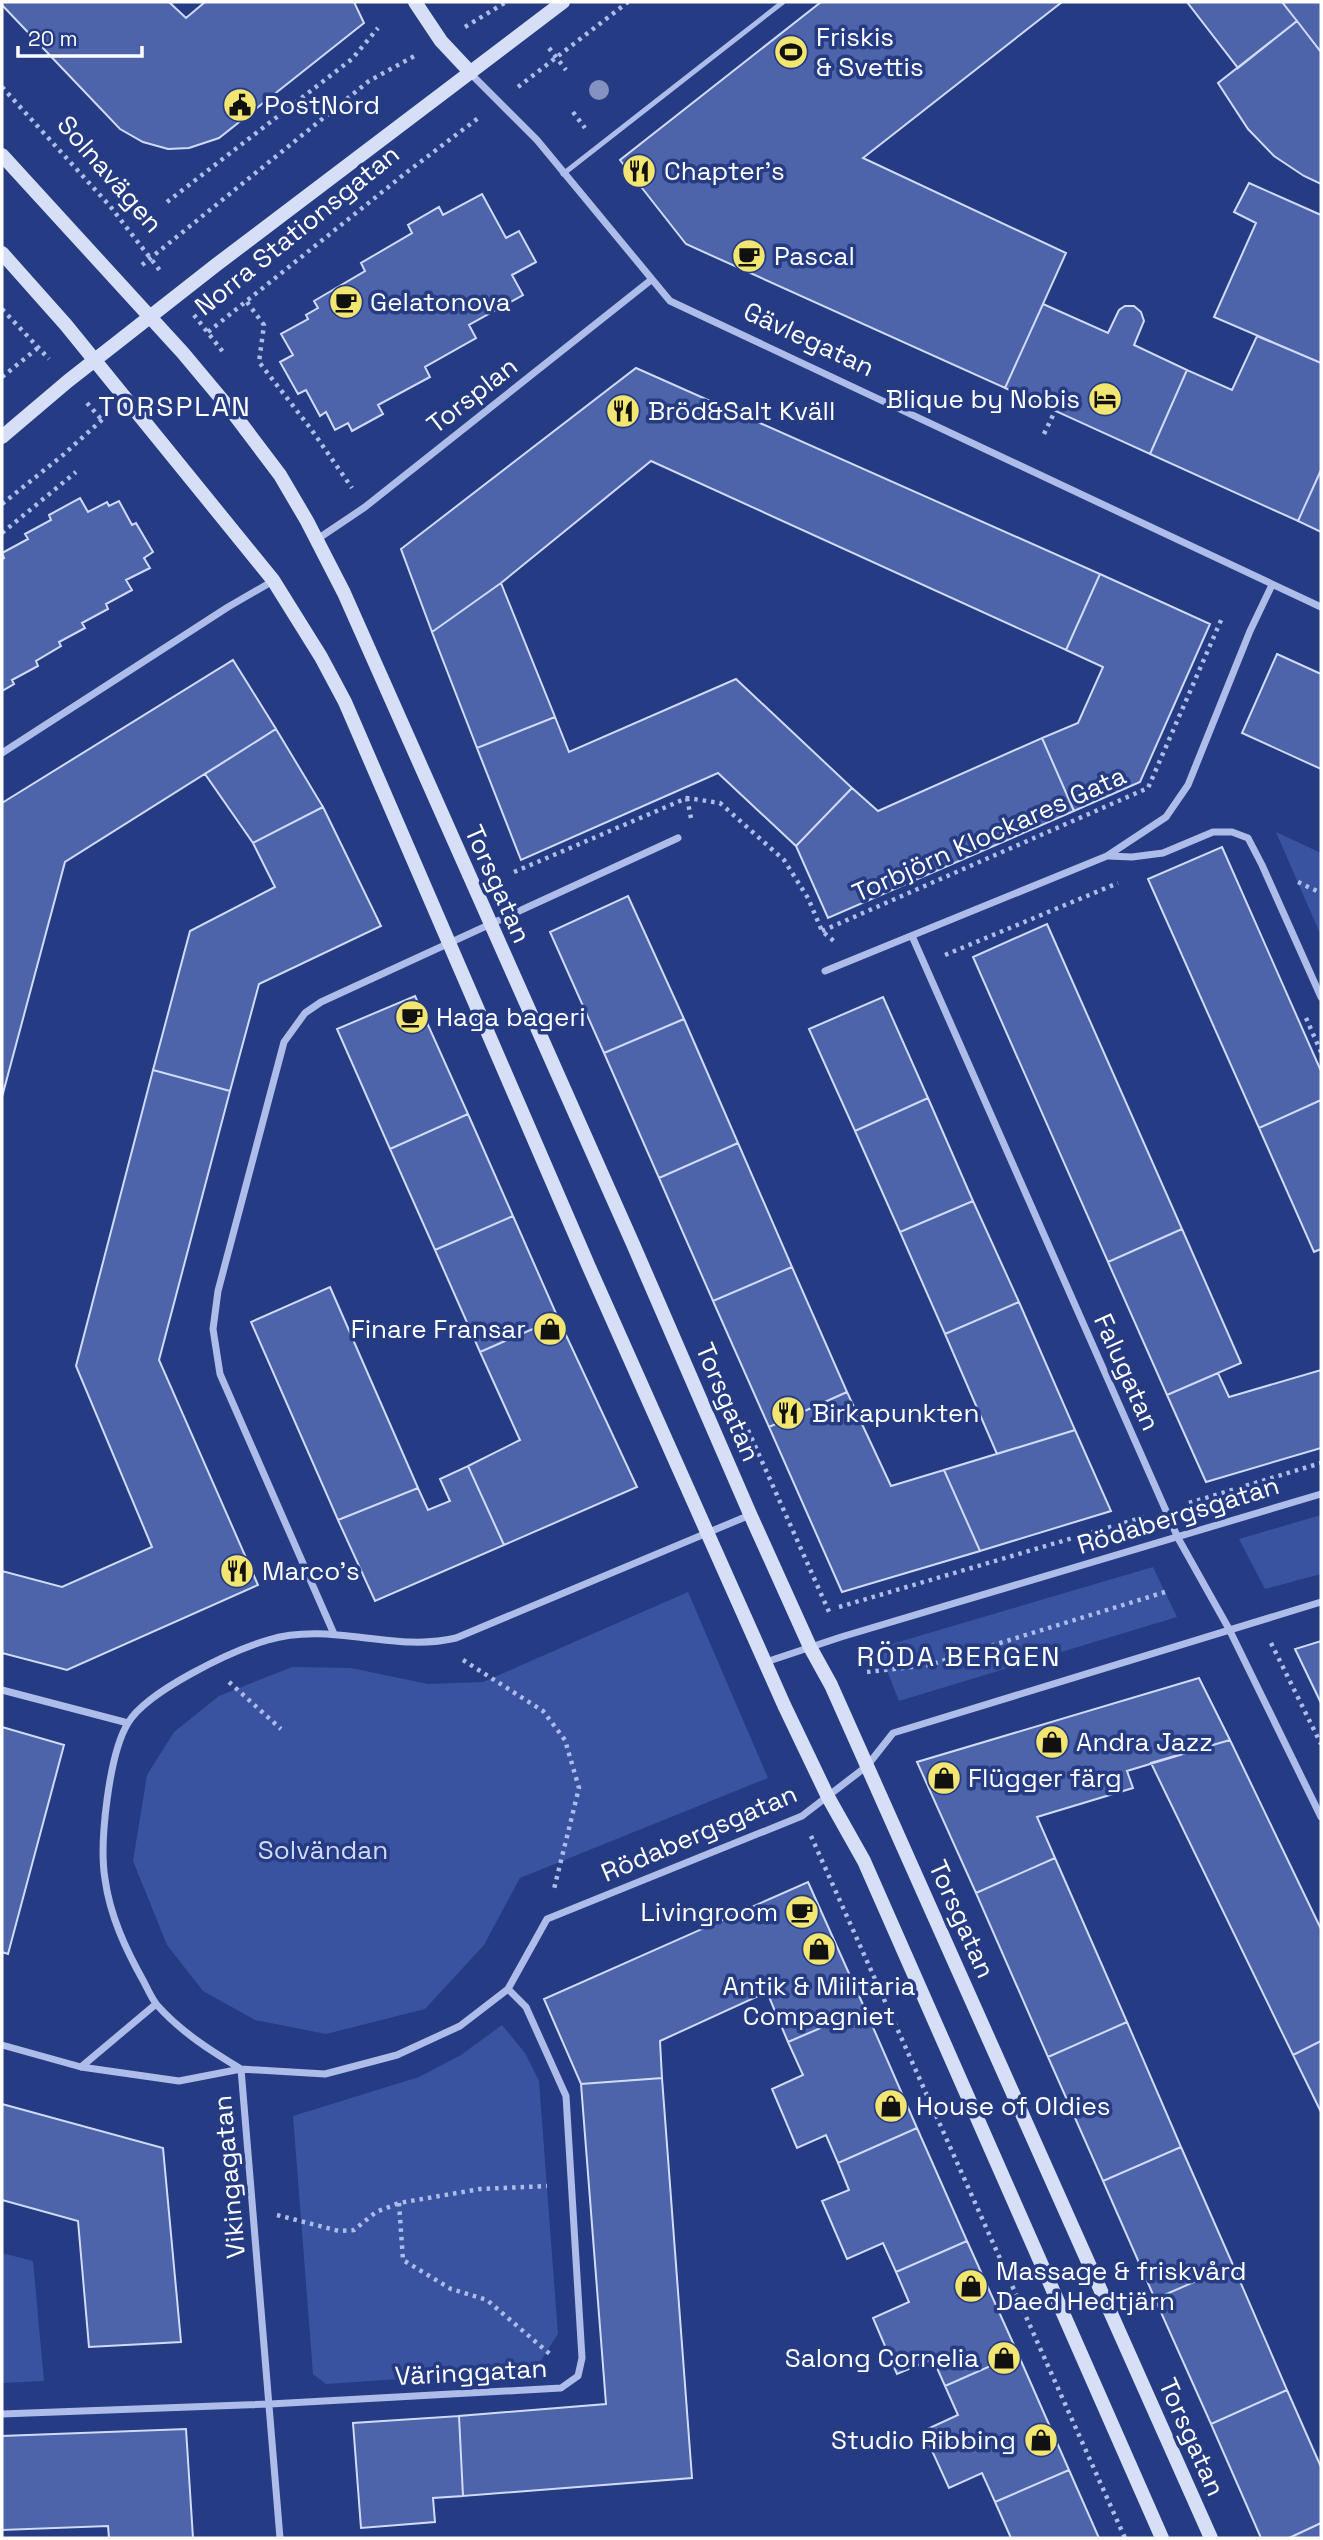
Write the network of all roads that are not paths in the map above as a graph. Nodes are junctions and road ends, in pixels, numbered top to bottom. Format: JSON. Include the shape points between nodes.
{"nodes":[{"id":1,"x":415,"y":2,"type":"edge"},
{"id":2,"x":564,"y":2,"type":"edge"},
{"id":3,"x":783,"y":2,"type":"edge"},
{"id":4,"x":471,"y":73,"type":"junction"},
{"id":5,"x":2,"y":155,"type":"edge"},
{"id":6,"x":563,"y":174,"type":"junction"},
{"id":7,"x":2,"y":253,"type":"edge"},
{"id":8,"x":651,"y":280,"type":"junction"},
{"id":9,"x":150,"y":317,"type":"junction"},
{"id":10,"x":95,"y":361,"type":"junction"},
{"id":11,"x":2,"y":437,"type":"edge"},
{"id":12,"x":316,"y":540,"type":"junction"},
{"id":13,"x":273,"y":580,"type":"junction"},
{"id":14,"x":1272,"y":585,"type":"junction"},
{"id":15,"x":1321,"y":607,"type":"edge"},
{"id":16,"x":2,"y":753,"type":"edge"},
{"id":17,"x":678,"y":838,"type":"dead end"},
{"id":18,"x":1107,"y":856,"type":"junction"},
{"id":19,"x":490,"y":925,"type":"junction"},
{"id":20,"x":912,"y":936,"type":"junction"},
{"id":21,"x":448,"y":943,"type":"junction"},
{"id":22,"x":825,"y":971,"type":"dead end"},
{"id":23,"x":1321,"y":997,"type":"edge"},
{"id":24,"x":1321,"y":1494,"type":"edge"},
{"id":25,"x":750,"y":1514,"type":"junction"},
{"id":26,"x":707,"y":1532,"type":"junction"},
{"id":27,"x":1178,"y":1538,"type":"junction"},
{"id":28,"x":1321,"y":1602,"type":"edge"},
{"id":29,"x":1229,"y":1629,"type":"junction"},
{"id":30,"x":334,"y":1634,"type":"junction"},
{"id":31,"x":810,"y":1647,"type":"junction"},
{"id":32,"x":766,"y":1662,"type":"junction"},
{"id":33,"x":2,"y":1690,"type":"edge"},
{"id":34,"x":128,"y":1723,"type":"junction"},
{"id":35,"x":867,"y":1766,"type":"junction"},
{"id":36,"x":828,"y":1797,"type":"junction"},
{"id":37,"x":1321,"y":1818,"type":"edge"},
{"id":38,"x":508,"y":1989,"type":"junction"},
{"id":39,"x":156,"y":2004,"type":"junction"},
{"id":40,"x":2,"y":2045,"type":"edge"},
{"id":41,"x":81,"y":2067,"type":"junction"},
{"id":42,"x":241,"y":2069,"type":"junction"},
{"id":43,"x":270,"y":2404,"type":"junction"},
{"id":44,"x":2,"y":2414,"type":"edge"},
{"id":45,"x":280,"y":2538,"type":"edge"},
{"id":46,"x":1163,"y":2538,"type":"edge"},
{"id":47,"x":1211,"y":2538,"type":"edge"}],
"edges":[{"from":1,"to":4,"type":"main road","name":"Gävlegatan","via":[[441,41]]},
{"from":2,"to":4,"type":"main road","name":"Norra Stationsgatan"},
{"from":3,"to":6,"type":"lane"},
{"from":4,"to":6,"type":"street","name":"Gävlegatan","via":[[537,140]]},
{"from":4,"to":9,"type":"main road","name":"Norra Stationsgatan"},
{"from":5,"to":9,"type":"main road"},
{"from":6,"to":8,"type":"street","name":"Gävlegatan"},
{"from":7,"to":10,"type":"main road"},
{"from":8,"to":12,"type":"street","name":"Torsplan","via":[[365,507]]},
{"from":8,"to":14,"type":"street","name":"Gävlegatan","via":[[670,301]]},
{"from":9,"to":10,"type":"main road","name":"Norra Stationsgatan"},
{"from":9,"to":12,"type":"main road","name":"Torsgatan","via":[[280,475]]},
{"from":10,"to":11,"type":"main road","name":"Norra Stationsgatan"},
{"from":10,"to":13,"type":"main road"},
{"from":12,"to":19,"type":"main road","name":"Torsgatan","via":[[344,593]]},
{"from":13,"to":16,"type":"street"},
{"from":13,"to":21,"type":"main road","via":[[345,702]]},
{"from":14,"to":15,"type":"street","name":"Gävlegatan"},
{"from":14,"to":18,"type":"street","via":[[1188,785],[1166,817]]},
{"from":17,"to":19,"type":"street"},
{"from":18,"to":20,"type":"street"},
{"from":18,"to":23,"type":"street","via":[[1163,853],[1213,832],[1248,838]]},
{"from":19,"to":21,"type":"street"},
{"from":19,"to":25,"type":"main road","name":"Torsgatan"},
{"from":20,"to":22,"type":"street"},
{"from":20,"to":27,"type":"street","name":"Falugatan"},
{"from":21,"to":26,"type":"main road"},
{"from":21,"to":30,"type":"street","via":[[321,1002],[305,1013],[284,1042],[214,1311],[220,1374]]},
{"from":24,"to":27,"type":"street","name":"Rödabergsgatan"},
{"from":25,"to":26,"type":"street"},
{"from":25,"to":31,"type":"main road","name":"Torsgatan"},
{"from":26,"to":30,"type":"street","via":[[481,1629],[436,1643]]},
{"from":26,"to":32,"type":"main road"},
{"from":27,"to":29,"type":"street","name":"Falugatan"},
{"from":27,"to":31,"type":"street","name":"Rödabergsgatan"},
{"from":28,"to":29,"type":"street","name":"Rödabergsgatan"},
{"from":29,"to":35,"type":"street","name":"Rödabergsgatan","via":[[893,1733]]},
{"from":29,"to":37,"type":"street","name":"Falugatan"},
{"from":30,"to":34,"type":"street","name":"Vikingagatan","via":[[302,1632],[267,1640],[211,1664],[150,1700]]},
{"from":31,"to":32,"type":"street","name":"Rödabergsgatan"},
{"from":31,"to":35,"type":"main road","name":"Torsgatan"},
{"from":32,"to":36,"type":"main road"},
{"from":33,"to":34,"type":"street"},
{"from":34,"to":39,"type":"street","name":"Vikingagatan","via":[[106,1804],[104,1878],[122,1943]]},
{"from":35,"to":36,"type":"street","name":"Rödabergsgatan"},
{"from":35,"to":47,"type":"main road","name":"Torsgatan"},
{"from":36,"to":38,"type":"street","name":"Rödabergsgatan","via":[[802,1816],[547,1919]]},
{"from":36,"to":46,"type":"main road","via":[[864,1861]]},
{"from":38,"to":42,"type":"street","via":[[460,2026],[397,2056],[325,2074]]},
{"from":38,"to":43,"type":"street","name":"Väringgatan","via":[[526,2007],[566,2096],[582,2358],[578,2376],[561,2388]]},
{"from":39,"to":41,"type":"street"},
{"from":39,"to":42,"type":"street","name":"Vikingagatan","via":[[200,2044]]},
{"from":40,"to":41,"type":"street"},
{"from":41,"to":42,"type":"street","via":[[179,2081]]},
{"from":42,"to":43,"type":"street","name":"Vikingagatan"},
{"from":43,"to":44,"type":"street","name":"Väringgatan"},
{"from":43,"to":45,"type":"street","name":"Vikingagatan"}]}
